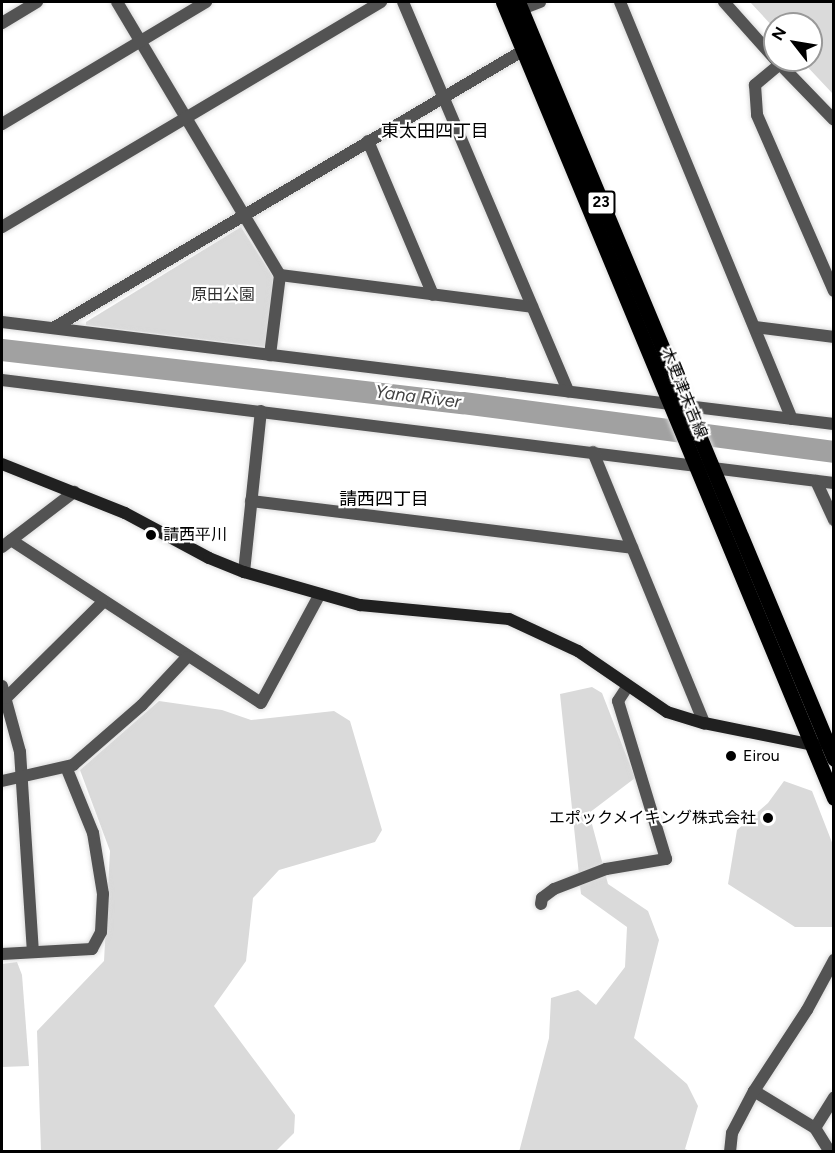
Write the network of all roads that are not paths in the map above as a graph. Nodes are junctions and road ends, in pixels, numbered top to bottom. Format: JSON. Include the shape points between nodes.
{"nodes":[{"id":1,"x":37,"y":2,"type":"edge"},
{"id":2,"x":117,"y":2,"type":"edge"},
{"id":3,"x":206,"y":2,"type":"edge"},
{"id":4,"x":381,"y":2,"type":"edge"},
{"id":5,"x":403,"y":2,"type":"edge"},
{"id":6,"x":540,"y":2,"type":"edge"},
{"id":7,"x":620,"y":2,"type":"edge"},
{"id":8,"x":723,"y":2,"type":"edge"},
{"id":9,"x":513,"y":7,"type":"edge"},
{"id":10,"x":2,"y":23,"type":"edge"},
{"id":11,"x":140,"y":41,"type":"junction"},
{"id":12,"x":763,"y":46,"type":"edge"},
{"id":13,"x":530,"y":47,"type":"junction"},
{"id":14,"x":767,"y":72,"type":"edge"},
{"id":15,"x":788,"y":72,"type":"edge"},
{"id":16,"x":442,"y":97,"type":"junction"},
{"id":17,"x":186,"y":117,"type":"junction"},
{"id":18,"x":834,"y":120,"type":"edge"},
{"id":19,"x":2,"y":124,"type":"edge"},
{"id":20,"x":368,"y":141,"type":"junction"},
{"id":21,"x":244,"y":215,"type":"junction"},
{"id":22,"x":2,"y":227,"type":"edge"},
{"id":23,"x":280,"y":275,"type":"junction"},
{"id":24,"x":834,"y":291,"type":"edge"},
{"id":25,"x":433,"y":295,"type":"junction"},
{"id":26,"x":532,"y":307,"type":"junction"},
{"id":27,"x":2,"y":322,"type":"edge"},
{"id":28,"x":55,"y":327,"type":"junction"},
{"id":29,"x":755,"y":327,"type":"junction"},
{"id":30,"x":834,"y":337,"type":"edge"},
{"id":31,"x":270,"y":355,"type":"junction"},
{"id":32,"x":2,"y":380,"type":"edge"},
{"id":33,"x":568,"y":391,"type":"junction"},
{"id":34,"x":676,"y":404,"type":"junction"},
{"id":35,"x":261,"y":411,"type":"junction"},
{"id":36,"x":792,"y":419,"type":"junction"},
{"id":37,"x":834,"y":424,"type":"edge"},
{"id":38,"x":593,"y":452,"type":"junction"},
{"id":39,"x":2,"y":464,"type":"edge"},
{"id":40,"x":693,"y":464,"type":"junction"},
{"id":41,"x":711,"y":467,"type":"junction"},
{"id":42,"x":816,"y":481,"type":"junction"},
{"id":43,"x":834,"y":483,"type":"edge"},
{"id":44,"x":74,"y":492,"type":"junction"},
{"id":45,"x":251,"y":501,"type":"junction"},
{"id":46,"x":834,"y":520,"type":"edge"},
{"id":47,"x":6,"y":544,"type":"edge"},
{"id":48,"x":632,"y":548,"type":"junction"},
{"id":49,"x":244,"y":572,"type":"junction"},
{"id":50,"x":321,"y":594,"type":"junction"},
{"id":51,"x":102,"y":603,"type":"junction"},
{"id":52,"x":188,"y":657,"type":"junction"},
{"id":53,"x":627,"y":687,"type":"junction"},
{"id":54,"x":4,"y":692,"type":"edge"},
{"id":55,"x":704,"y":723,"type":"junction"},
{"id":56,"x":812,"y":745,"type":"junction"},
{"id":57,"x":832,"y":752,"type":"edge"},
{"id":58,"x":66,"y":766,"type":"junction"},
{"id":59,"x":22,"y":779,"type":"junction"},
{"id":60,"x":2,"y":781,"type":"edge"},
{"id":61,"x":834,"y":798,"type":"edge"},
{"id":62,"x":541,"y":904,"type":"dead end"},
{"id":63,"x":33,"y":952,"type":"junction"},
{"id":64,"x":2,"y":954,"type":"edge"},
{"id":65,"x":834,"y":960,"type":"edge"},
{"id":66,"x":754,"y":1091,"type":"junction"},
{"id":67,"x":834,"y":1098,"type":"edge"},
{"id":68,"x":815,"y":1128,"type":"junction"},
{"id":69,"x":730,"y":1152,"type":"edge"},
{"id":70,"x":830,"y":1152,"type":"edge"}],
"edges":[{"from":1,"to":10,"type":"street"},
{"from":2,"to":11,"type":"street"},
{"from":3,"to":11,"type":"street"},
{"from":4,"to":17,"type":"street"},
{"from":5,"to":16,"type":"street"},
{"from":6,"to":9,"type":"street"},
{"from":7,"to":29,"type":"street"},
{"from":8,"to":12,"type":"street"},
{"from":9,"to":13,"type":"main road","name":"木更津末吉線","number":"23"},
{"from":11,"to":17,"type":"street"},
{"from":11,"to":19,"type":"street"},
{"from":13,"to":16,"type":"street"},
{"from":13,"to":34,"type":"main road","name":"木更津末吉線","number":"23"},
{"from":14,"to":24,"type":"street","via":[[755,85],[757,115]]},
{"from":15,"to":18,"type":"street"},
{"from":16,"to":20,"type":"street"},
{"from":16,"to":26,"type":"street"},
{"from":17,"to":21,"type":"street"},
{"from":17,"to":22,"type":"street"},
{"from":20,"to":21,"type":"street"},
{"from":20,"to":25,"type":"street"},
{"from":21,"to":23,"type":"street"},
{"from":21,"to":28,"type":"street"},
{"from":23,"to":25,"type":"street"},
{"from":23,"to":31,"type":"street"},
{"from":25,"to":26,"type":"street"},
{"from":26,"to":33,"type":"street"},
{"from":27,"to":28,"type":"street"},
{"from":28,"to":31,"type":"street"},
{"from":29,"to":30,"type":"street"},
{"from":29,"to":36,"type":"street"},
{"from":31,"to":33,"type":"street"},
{"from":32,"to":35,"type":"street"},
{"from":33,"to":34,"type":"street"},
{"from":34,"to":36,"type":"street"},
{"from":34,"to":40,"type":"main road","name":"木更津末吉線","number":"23"},
{"from":34,"to":41,"type":"main road","name":"木更津末吉線","number":"23"},
{"from":35,"to":38,"type":"street"},
{"from":35,"to":45,"type":"street"},
{"from":36,"to":37,"type":"street"},
{"from":38,"to":40,"type":"street"},
{"from":38,"to":48,"type":"street"},
{"from":39,"to":44,"type":"street"},
{"from":40,"to":41,"type":"street"},
{"from":40,"to":56,"type":"main road","name":"木更津末吉線","number":"23"},
{"from":41,"to":42,"type":"street"},
{"from":41,"to":57,"type":"main road","name":"木更津末吉線","number":"23"},
{"from":42,"to":43,"type":"street"},
{"from":42,"to":46,"type":"street"},
{"from":44,"to":47,"type":"street"},
{"from":44,"to":49,"type":"street"},
{"from":45,"to":48,"type":"street"},
{"from":45,"to":49,"type":"street"},
{"from":47,"to":51,"type":"street"},
{"from":48,"to":55,"type":"street"},
{"from":49,"to":50,"type":"street"},
{"from":50,"to":52,"type":"street","via":[[261,703]]},
{"from":50,"to":53,"type":"street","via":[[370,606],[509,620],[578,651]]},
{"from":51,"to":52,"type":"street"},
{"from":51,"to":54,"type":"street"},
{"from":52,"to":58,"type":"street","via":[[110,734]]},
{"from":53,"to":55,"type":"street","via":[[668,712]]},
{"from":53,"to":62,"type":"street","via":[[618,701],[666,859],[606,869],[554,890],[542,898]]},
{"from":54,"to":59,"type":"street"},
{"from":55,"to":56,"type":"street"},
{"from":56,"to":57,"type":"street"},
{"from":56,"to":61,"type":"main road","name":"木更津末吉線","number":"23"},
{"from":58,"to":59,"type":"street"},
{"from":58,"to":63,"type":"street","via":[[93,833],[104,894],[101,932],[92,949]]},
{"from":59,"to":60,"type":"street"},
{"from":59,"to":63,"type":"street"},
{"from":63,"to":64,"type":"street"},
{"from":65,"to":66,"type":"street","via":[[807,1010]]},
{"from":66,"to":68,"type":"street"},
{"from":66,"to":69,"type":"street","via":[[732,1133]]},
{"from":67,"to":68,"type":"street"},
{"from":68,"to":70,"type":"street"}]}
